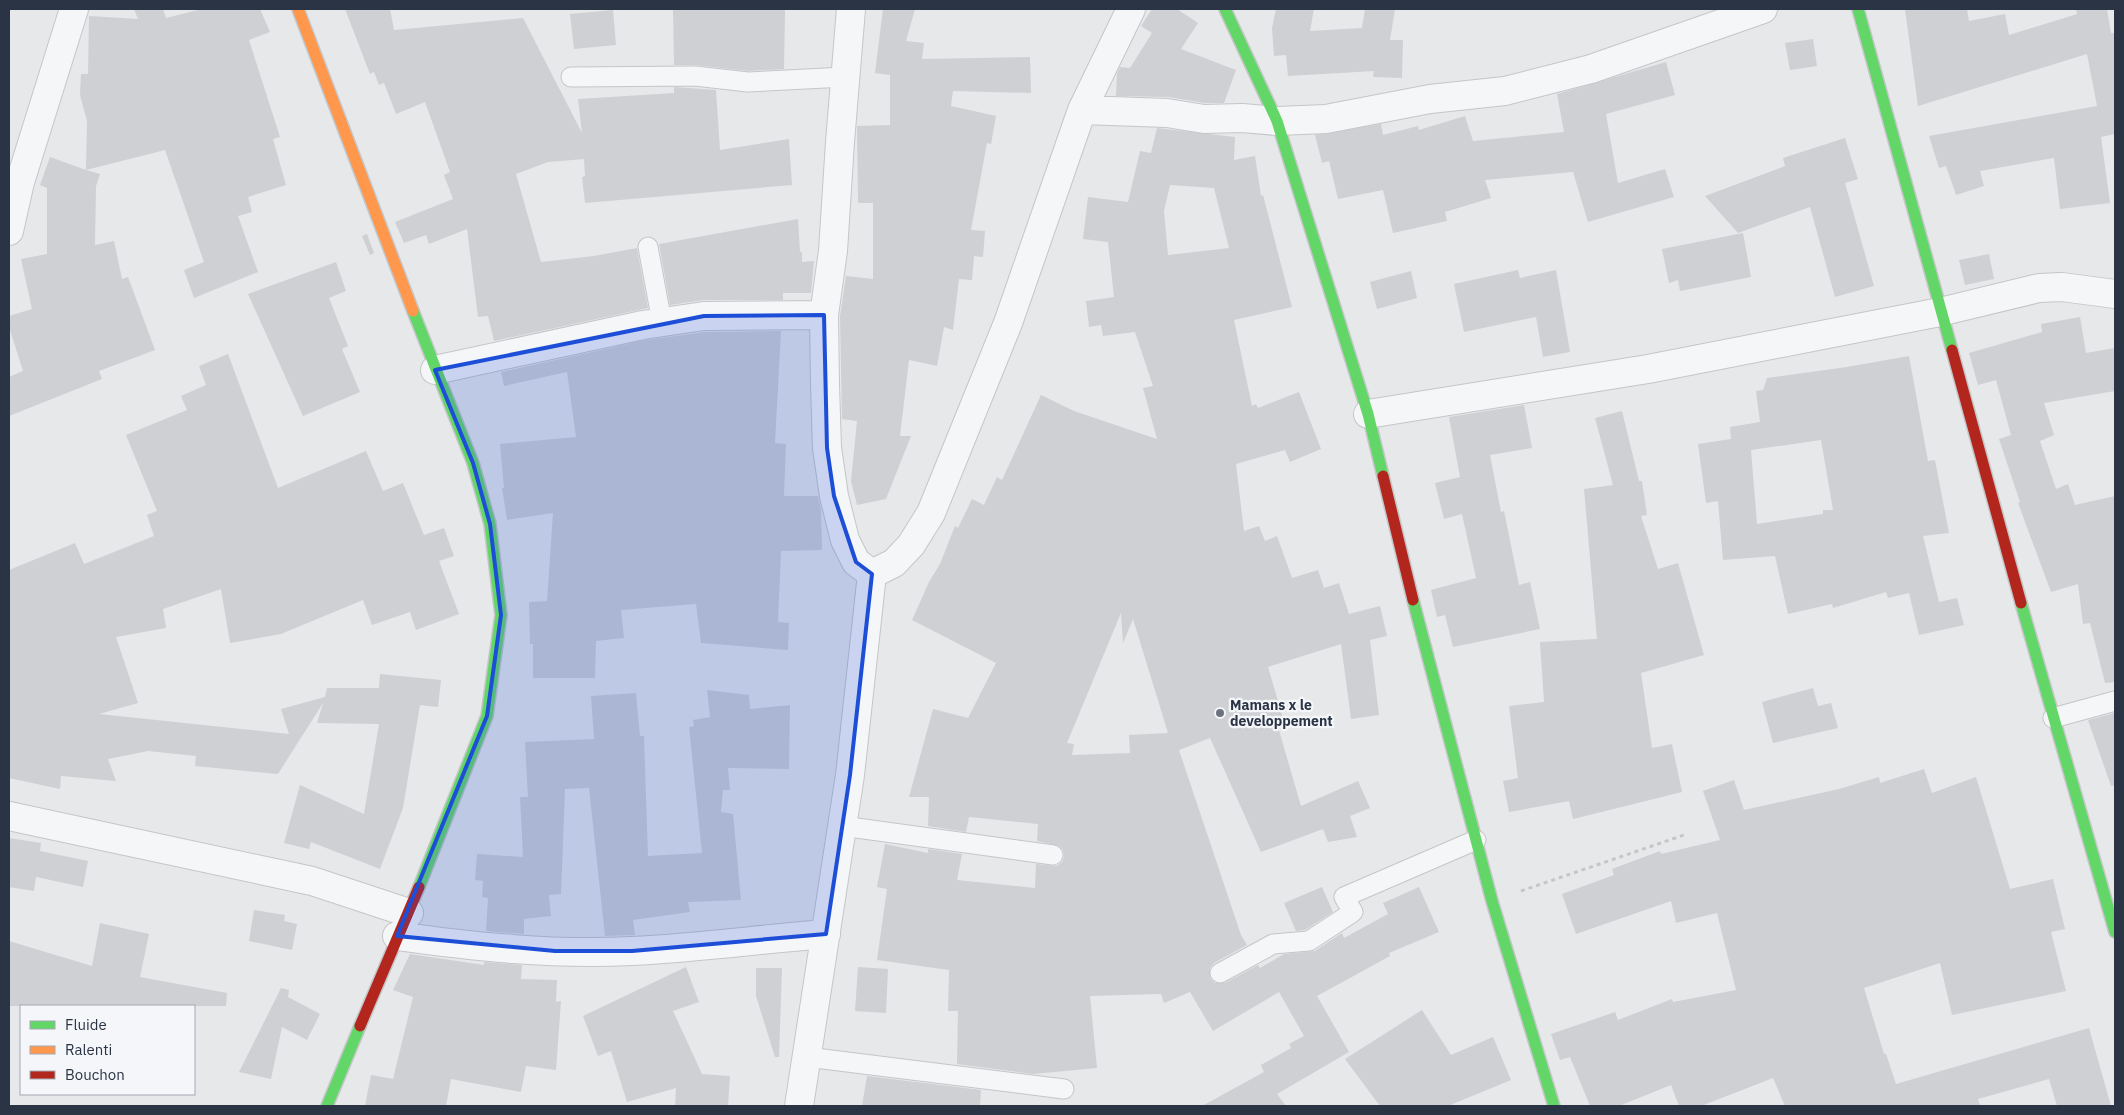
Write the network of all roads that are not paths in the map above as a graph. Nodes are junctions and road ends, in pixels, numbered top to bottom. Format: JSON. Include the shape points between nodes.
{"nodes":[{"id":1,"x":74,"y":9,"type":"edge"},
{"id":2,"x":298,"y":9,"type":"edge"},
{"id":3,"x":850,"y":9,"type":"edge"},
{"id":4,"x":1130,"y":9,"type":"edge"},
{"id":5,"x":1225,"y":9,"type":"edge"},
{"id":6,"x":1763,"y":9,"type":"edge"},
{"id":7,"x":1858,"y":9,"type":"edge"},
{"id":8,"x":845,"y":77,"type":"junction"},
{"id":9,"x":571,"y":78,"type":"dead end"},
{"id":10,"x":1082,"y":110,"type":"junction"},
{"id":11,"x":1277,"y":120,"type":"junction"},
{"id":12,"x":9,"y":231,"type":"edge"},
{"id":13,"x":648,"y":247,"type":"dead end"},
{"id":14,"x":2115,"y":294,"type":"edge"},
{"id":15,"x":1940,"y":312,"type":"junction"},
{"id":16,"x":824,"y":315,"type":"junction"},
{"id":17,"x":662,"y":322,"type":"junction"},
{"id":18,"x":435,"y":370,"type":"junction"},
{"id":19,"x":1368,"y":414,"type":"junction"},
{"id":20,"x":872,"y":574,"type":"junction"},
{"id":21,"x":2115,"y":701,"type":"edge"},
{"id":22,"x":2052,"y":718,"type":"junction"},
{"id":23,"x":9,"y":816,"type":"edge"},
{"id":24,"x":842,"y":826,"type":"junction"},
{"id":25,"x":1476,"y":840,"type":"junction"},
{"id":26,"x":1053,"y":855,"type":"dead end"},
{"id":27,"x":403,"y":925,"type":"junction"},
{"id":28,"x":2115,"y":932,"type":"edge"},
{"id":29,"x":826,"y":934,"type":"junction"},
{"id":30,"x":1220,"y":972,"type":"dead end"},
{"id":31,"x":807,"y":1057,"type":"junction"},
{"id":32,"x":1064,"y":1088,"type":"dead end"},
{"id":33,"x":1551,"y":1105,"type":"edge"},
{"id":34,"x":327,"y":1106,"type":"edge"},
{"id":35,"x":799,"y":1106,"type":"edge"}],
"edges":[{"from":1,"to":12,"type":"street","via":[[20,182]]},
{"from":2,"to":18,"type":"street"},
{"from":3,"to":8,"type":"street"},
{"from":4,"to":10,"type":"street"},
{"from":5,"to":11,"type":"street"},
{"from":6,"to":11,"type":"street","via":[[1591,68],[1505,91],[1430,99],[1326,119]]},
{"from":7,"to":15,"type":"street"},
{"from":8,"to":9,"type":"lane","via":[[748,82],[695,76]]},
{"from":8,"to":16,"type":"street","via":[[833,251]]},
{"from":10,"to":11,"type":"street","via":[[1167,113],[1204,119]]},
{"from":10,"to":20,"type":"street","via":[[1008,323],[931,513],[911,545],[894,563]]},
{"from":11,"to":19,"type":"street"},
{"from":13,"to":17,"type":"lane"},
{"from":14,"to":15,"type":"street","via":[[2062,287],[2039,288]]},
{"from":15,"to":19,"type":"street","via":[[1648,369]]},
{"from":15,"to":22,"type":"street"},
{"from":16,"to":17,"type":"street","via":[[704,316]]},
{"from":16,"to":20,"type":"street","via":[[827,448],[834,496],[846,540],[856,562]]},
{"from":17,"to":18,"type":"street"},
{"from":18,"to":27,"type":"street","via":[[473,463],[490,524],[501,615],[487,716]]},
{"from":19,"to":25,"type":"street","via":[[1427,658]]},
{"from":20,"to":24,"type":"street"},
{"from":21,"to":22,"type":"lane"},
{"from":22,"to":28,"type":"street"},
{"from":23,"to":27,"type":"street","via":[[312,881]]},
{"from":24,"to":26,"type":"lane"},
{"from":24,"to":29,"type":"street"},
{"from":25,"to":30,"type":"lane","via":[[1344,897],[1353,912],[1309,941],[1273,944]]},
{"from":25,"to":33,"type":"street"},
{"from":27,"to":29,"type":"street","via":[[492,948],[555,951],[632,951]]},
{"from":27,"to":34,"type":"street"},
{"from":29,"to":31,"type":"street"},
{"from":31,"to":32,"type":"lane"},
{"from":31,"to":35,"type":"street"}]}
